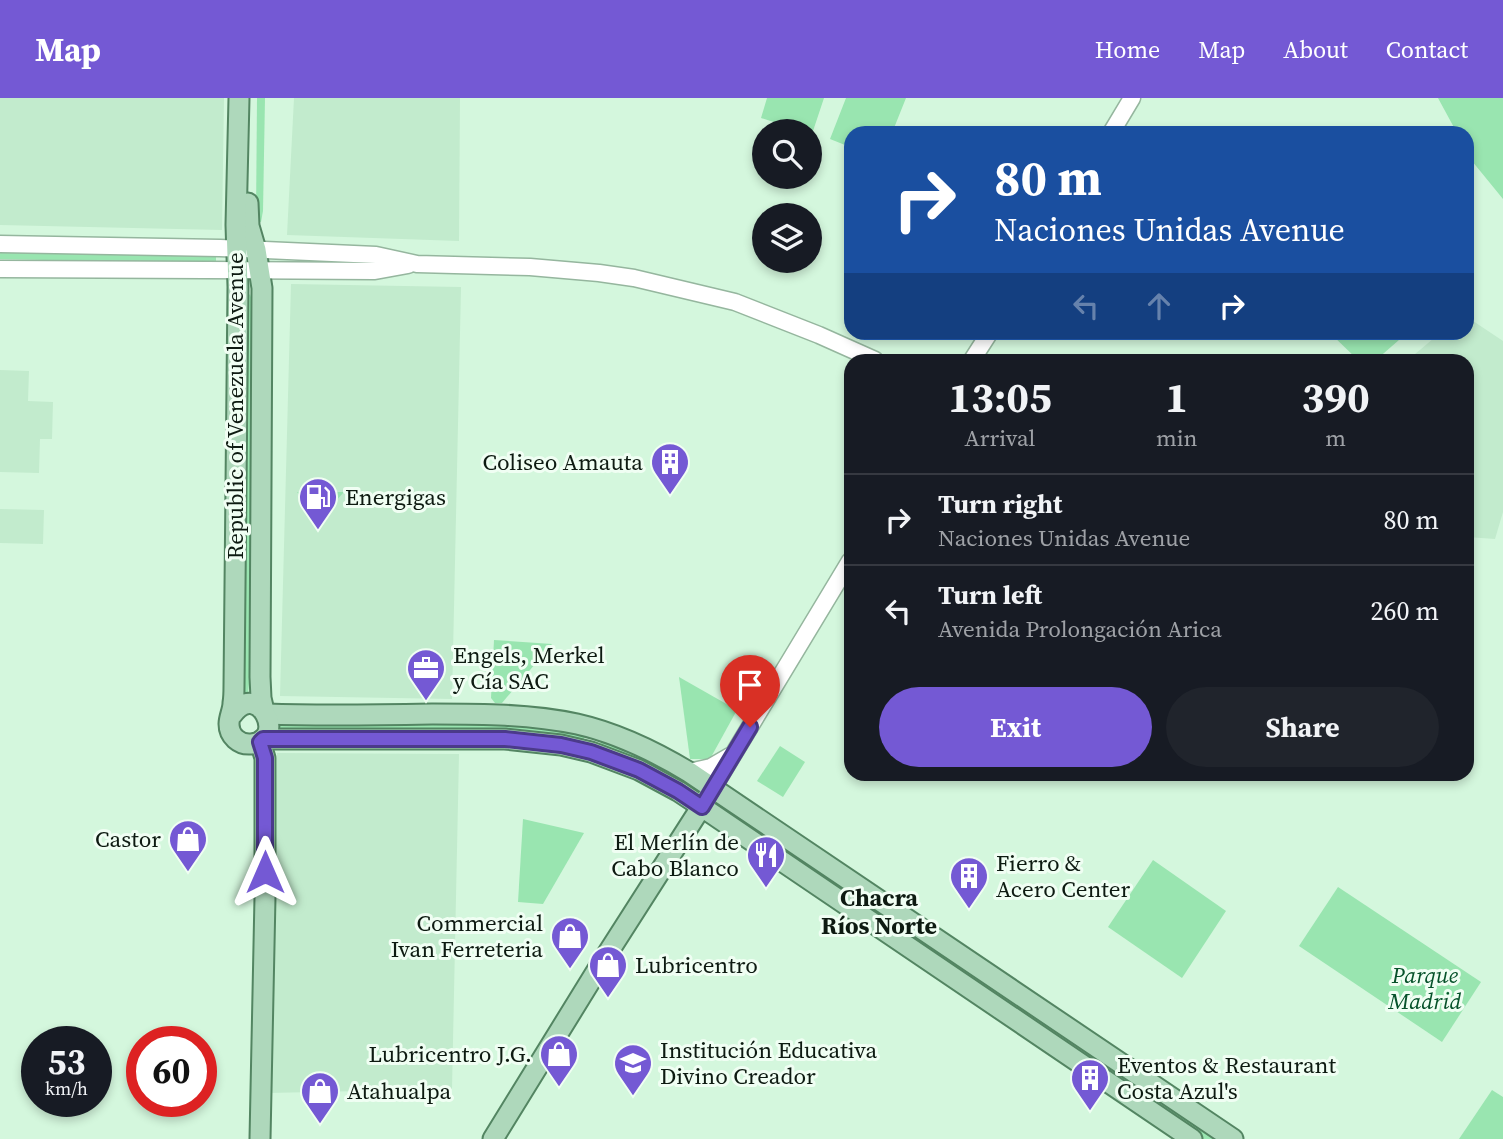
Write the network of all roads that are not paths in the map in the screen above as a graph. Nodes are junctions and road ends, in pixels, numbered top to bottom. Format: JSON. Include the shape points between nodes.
{"nodes":[{"id":1,"x":239,"y":98,"type":"edge"},
{"id":2,"x":250,"y":98,"type":"edge"},
{"id":3,"x":1132,"y":98,"type":"edge"},
{"id":4,"x":1115,"y":126,"type":"edge"},
{"id":5,"x":0,"y":244,"type":"edge"},
{"id":6,"x":247,"y":250,"type":"junction"},
{"id":7,"x":417,"y":264,"type":"junction"},
{"id":8,"x":0,"y":269,"type":"edge"},
{"id":9,"x":237,"y":271,"type":"junction"},
{"id":10,"x":260,"y":271,"type":"junction"},
{"id":11,"x":862,"y":354,"type":"edge"},
{"id":12,"x":844,"y":571,"type":"edge"},
{"id":13,"x":260,"y":677,"type":"junction"},
{"id":14,"x":265,"y":712,"type":"junction"},
{"id":15,"x":232,"y":715,"type":"junction"},
{"id":16,"x":300,"y":715,"type":"junction"},
{"id":17,"x":595,"y":729,"type":"junction"},
{"id":18,"x":261,"y":740,"type":"junction"},
{"id":19,"x":737,"y":750,"type":"junction"},
{"id":20,"x":591,"y":752,"type":"junction"},
{"id":21,"x":690,"y":772,"type":"junction"},
{"id":22,"x":713,"y":788,"type":"junction"},
{"id":23,"x":702,"y":807,"type":"junction"},
{"id":24,"x":265,"y":872,"type":"dead end"},
{"id":25,"x":265,"y":897,"type":"dead end"},
{"id":26,"x":260,"y":1139,"type":"edge"},
{"id":27,"x":493,"y":1139,"type":"edge"},
{"id":28,"x":1192,"y":1139,"type":"edge"},
{"id":29,"x":1233,"y":1139,"type":"edge"}],
"edges":[{"from":1,"to":6,"type":"main road","name":"Republic of Venezuela Avenue"},
{"from":2,"to":6,"type":"main road","name":"Republic of Venezuela Avenue"},
{"from":3,"to":4,"type":"street"},
{"from":5,"to":6,"type":"street"},
{"from":6,"to":7,"type":"street","via":[[376,255]]},
{"from":6,"to":9,"type":"main road","name":"Republic of Venezuela Avenue"},
{"from":6,"to":10,"type":"main road","name":"Republic of Venezuela Avenue"},
{"from":7,"to":10,"type":"street","via":[[375,271]]},
{"from":7,"to":11,"type":"street","via":[[571,270],[646,281],[735,302]]},
{"from":8,"to":9,"type":"street"},
{"from":9,"to":10,"type":"street"},
{"from":9,"to":15,"type":"main road","name":"Republic of Venezuela Avenue"},
{"from":10,"to":13,"type":"main road","name":"Republic of Venezuela Avenue"},
{"from":12,"to":19,"type":"street"},
{"from":13,"to":14,"type":"main road","name":"Republic of Venezuela Avenue"},
{"from":13,"to":16,"type":"main road","via":[[276,703]]},
{"from":14,"to":15,"type":"main road","via":[[253,704],[237,708]]},
{"from":14,"to":16,"type":"main road"},
{"from":14,"to":18,"type":"main road","via":[[269,724]]},
{"from":15,"to":18,"type":"main road","via":[[229,726],[234,737],[246,744]]},
{"from":16,"to":17,"type":"main road","via":[[517,716]]},
{"from":17,"to":20,"type":"main road"},
{"from":17,"to":21,"type":"main road"},
{"from":18,"to":20,"type":"main road","via":[[505,739]]},
{"from":18,"to":24,"type":"main road"},
{"from":19,"to":21,"type":"street","via":[[711,767]]},
{"from":19,"to":22,"type":"street"},
{"from":20,"to":23,"type":"main road","via":[[639,770]]},
{"from":21,"to":22,"type":"main road"},
{"from":22,"to":23,"type":"main road"},
{"from":22,"to":29,"type":"main road"},
{"from":23,"to":27,"type":"main road"},
{"from":23,"to":28,"type":"main road"},
{"from":25,"to":26,"type":"main road"}]}
